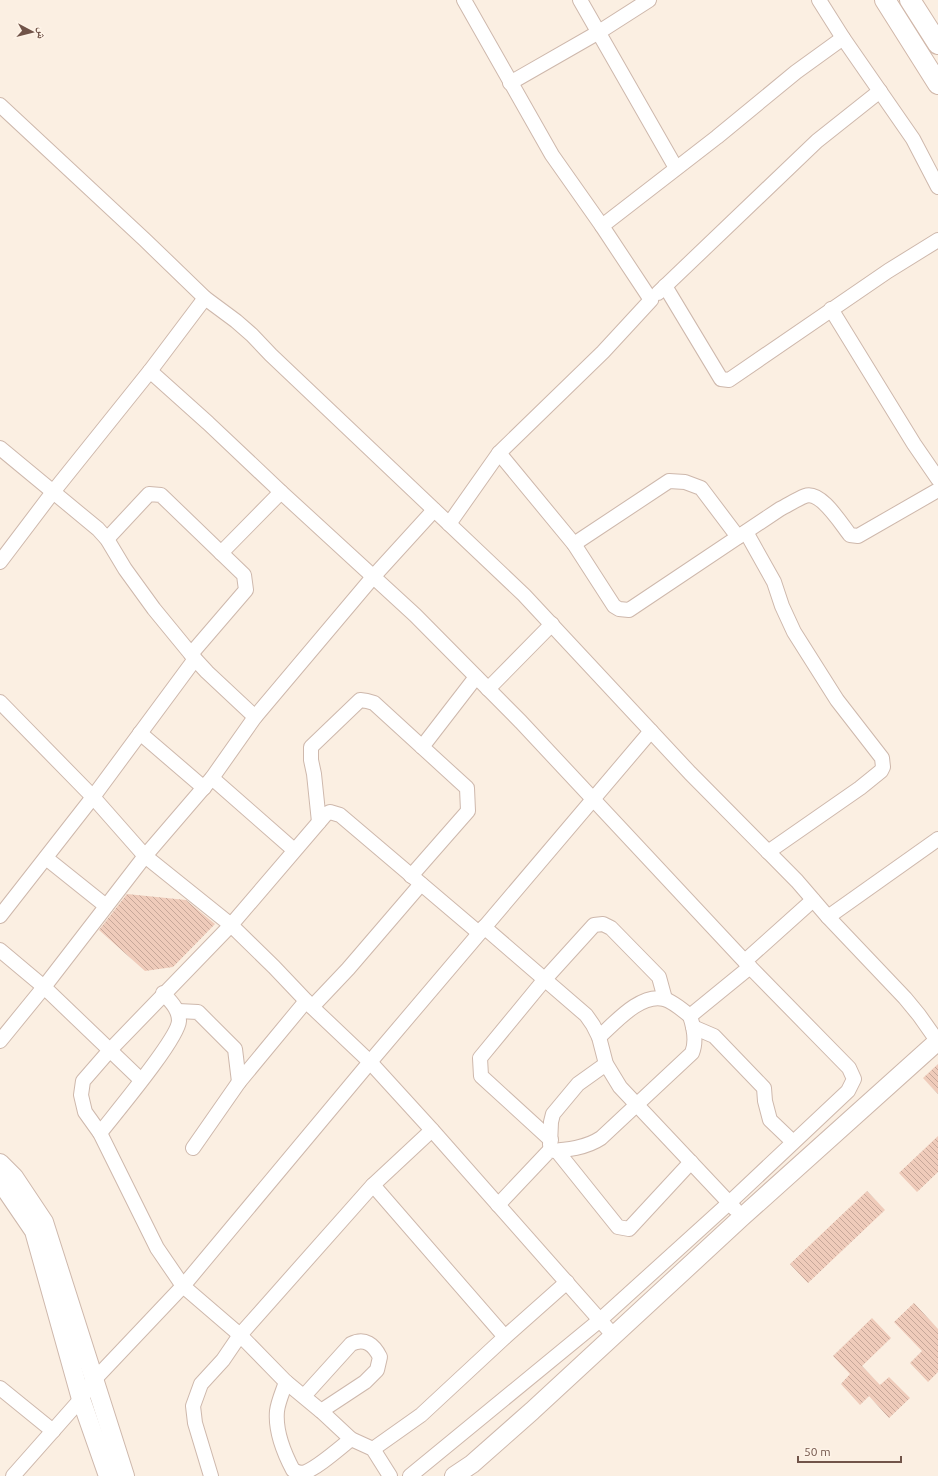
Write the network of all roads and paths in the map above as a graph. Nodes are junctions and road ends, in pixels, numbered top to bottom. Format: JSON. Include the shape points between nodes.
{"nodes":[{"id":1,"x":464,"y":0,"type":"edge"},
{"id":2,"x":580,"y":0,"type":"edge"},
{"id":3,"x":649,"y":0,"type":"edge"},
{"id":4,"x":819,"y":0,"type":"edge"},
{"id":5,"x":885,"y":0,"type":"edge"},
{"id":6,"x":910,"y":0,"type":"edge"},
{"id":7,"x":599,"y":32,"type":"junction"},
{"id":8,"x":843,"y":38,"type":"junction"},
{"id":9,"x":938,"y":44,"type":"edge"},
{"id":10,"x":510,"y":83,"type":"junction"},
{"id":11,"x":938,"y":84,"type":"edge"},
{"id":12,"x":880,"y":91,"type":"junction"},
{"id":13,"x":0,"y":105,"type":"edge"},
{"id":14,"x":676,"y":168,"type":"junction"},
{"id":15,"x":938,"y":187,"type":"edge"},
{"id":16,"x":602,"y":226,"type":"junction"},
{"id":17,"x":938,"y":240,"type":"edge"},
{"id":18,"x":665,"y":286,"type":"junction"},
{"id":19,"x":205,"y":298,"type":"junction"},
{"id":20,"x":651,"y":300,"type":"junction"},
{"id":21,"x":831,"y":310,"type":"junction"},
{"id":22,"x":150,"y":371,"type":"junction"},
{"id":23,"x":0,"y":448,"type":"edge"},
{"id":24,"x":499,"y":453,"type":"junction"},
{"id":25,"x":938,"y":479,"type":"edge"},
{"id":26,"x":938,"y":490,"type":"edge"},
{"id":27,"x":53,"y":492,"type":"junction"},
{"id":28,"x":281,"y":492,"type":"junction"},
{"id":29,"x":434,"y":510,"type":"junction"},
{"id":30,"x":449,"y":524,"type":"junction"},
{"id":31,"x":742,"y":535,"type":"junction"},
{"id":32,"x":107,"y":539,"type":"junction"},
{"id":33,"x":574,"y":544,"type":"junction"},
{"id":34,"x":221,"y":553,"type":"junction"},
{"id":35,"x":0,"y":562,"type":"edge"},
{"id":36,"x":373,"y":577,"type":"junction"},
{"id":37,"x":552,"y":624,"type":"junction"},
{"id":38,"x":193,"y":656,"type":"junction"},
{"id":39,"x":476,"y":677,"type":"junction"},
{"id":40,"x":488,"y":689,"type":"junction"},
{"id":41,"x":0,"y":702,"type":"edge"},
{"id":42,"x":255,"y":717,"type":"junction"},
{"id":43,"x":651,"y":731,"type":"junction"},
{"id":44,"x":140,"y":733,"type":"junction"},
{"id":45,"x":422,"y":747,"type":"junction"},
{"id":46,"x":208,"y":783,"type":"junction"},
{"id":47,"x":93,"y":797,"type":"junction"},
{"id":48,"x":593,"y":799,"type":"junction"},
{"id":49,"x":319,"y":822,"type":"junction"},
{"id":50,"x":938,"y":839,"type":"edge"},
{"id":51,"x":294,"y":850,"type":"junction"},
{"id":52,"x":768,"y":852,"type":"junction"},
{"id":53,"x":145,"y":856,"type":"junction"},
{"id":54,"x":46,"y":858,"type":"junction"},
{"id":55,"x":416,"y":880,"type":"junction"},
{"id":56,"x":813,"y":900,"type":"junction"},
{"id":57,"x":106,"y":906,"type":"junction"},
{"id":58,"x":0,"y":916,"type":"edge"},
{"id":59,"x":828,"y":917,"type":"junction"},
{"id":60,"x":231,"y":925,"type":"junction"},
{"id":61,"x":482,"y":930,"type":"junction"},
{"id":62,"x":0,"y":950,"type":"edge"},
{"id":63,"x":748,"y":964,"type":"junction"},
{"id":64,"x":545,"y":979,"type":"junction"},
{"id":65,"x":44,"y":987,"type":"junction"},
{"id":66,"x":163,"y":993,"type":"junction"},
{"id":67,"x":666,"y":999,"type":"junction"},
{"id":68,"x":309,"y":1004,"type":"junction"},
{"id":69,"x":178,"y":1011,"type":"junction"},
{"id":70,"x":692,"y":1022,"type":"junction"},
{"id":71,"x":599,"y":1037,"type":"junction"},
{"id":72,"x":0,"y":1041,"type":"edge"},
{"id":73,"x":938,"y":1042,"type":"edge"},
{"id":74,"x":110,"y":1050,"type":"junction"},
{"id":75,"x":370,"y":1062,"type":"junction"},
{"id":76,"x":606,"y":1064,"type":"junction"},
{"id":77,"x":141,"y":1080,"type":"junction"},
{"id":78,"x":239,"y":1082,"type":"junction"},
{"id":79,"x":636,"y":1104,"type":"junction"},
{"id":80,"x":432,"y":1130,"type":"junction"},
{"id":81,"x":100,"y":1133,"type":"junction"},
{"id":82,"x":793,"y":1142,"type":"junction"},
{"id":83,"x":552,"y":1147,"type":"junction"},
{"id":84,"x":194,"y":1148,"type":"dead end"},
{"id":85,"x":691,"y":1162,"type":"junction"},
{"id":86,"x":0,"y":1163,"type":"edge"},
{"id":87,"x":0,"y":1183,"type":"edge"},
{"id":88,"x":374,"y":1186,"type":"junction"},
{"id":89,"x":729,"y":1203,"type":"junction"},
{"id":90,"x":498,"y":1205,"type":"junction"},
{"id":91,"x":742,"y":1217,"type":"junction"},
{"id":92,"x":567,"y":1282,"type":"junction"},
{"id":93,"x":183,"y":1286,"type":"junction"},
{"id":94,"x":600,"y":1320,"type":"junction"},
{"id":95,"x":240,"y":1335,"type":"junction"},
{"id":96,"x":614,"y":1336,"type":"junction"},
{"id":97,"x":505,"y":1337,"type":"junction"},
{"id":98,"x":94,"y":1380,"type":"junction"},
{"id":99,"x":286,"y":1382,"type":"junction"},
{"id":100,"x":0,"y":1388,"type":"edge"},
{"id":101,"x":304,"y":1396,"type":"junction"},
{"id":102,"x":81,"y":1399,"type":"junction"},
{"id":103,"x":321,"y":1411,"type":"junction"},
{"id":104,"x":53,"y":1431,"type":"junction"},
{"id":105,"x":351,"y":1439,"type":"junction"},
{"id":106,"x":373,"y":1448,"type":"junction"},
{"id":107,"x":13,"y":1476,"type":"edge"},
{"id":108,"x":108,"y":1476,"type":"edge"},
{"id":109,"x":125,"y":1476,"type":"edge"},
{"id":110,"x":212,"y":1476,"type":"edge"},
{"id":111,"x":390,"y":1476,"type":"edge"},
{"id":112,"x":410,"y":1476,"type":"edge"},
{"id":113,"x":454,"y":1476,"type":"edge"}],
"edges":[{"from":1,"to":10,"type":"street"},
{"from":2,"to":7,"type":"street"},
{"from":3,"to":7,"type":"street"},
{"from":4,"to":8,"type":"street"},
{"from":5,"to":11,"type":"main road"},
{"from":6,"to":9,"type":"main road"},
{"from":7,"to":10,"type":"street"},
{"from":7,"to":14,"type":"street"},
{"from":8,"to":12,"type":"street"},
{"from":8,"to":14,"type":"street","via":[[796,72]]},
{"from":10,"to":16,"type":"street","via":[[552,155]]},
{"from":12,"to":15,"type":"street","via":[[913,139]]},
{"from":12,"to":18,"type":"street","via":[[817,141]]},
{"from":13,"to":19,"type":"street"},
{"from":14,"to":16,"type":"street"},
{"from":16,"to":20,"type":"street"},
{"from":17,"to":21,"type":"street"},
{"from":18,"to":20,"type":"street"},
{"from":18,"to":21,"type":"street","via":[[721,379],[724,380],[729,380]]},
{"from":19,"to":22,"type":"street"},
{"from":19,"to":29,"type":"street","via":[[252,335]]},
{"from":20,"to":24,"type":"street","via":[[603,352]]},
{"from":21,"to":25,"type":"street"},
{"from":22,"to":27,"type":"street"},
{"from":22,"to":28,"type":"street"},
{"from":23,"to":27,"type":"street"},
{"from":24,"to":30,"type":"street"},
{"from":24,"to":33,"type":"street"},
{"from":26,"to":31,"type":"street","via":[[858,536],[850,535],[823,502],[812,495],[780,509]]},
{"from":27,"to":32,"type":"street"},
{"from":27,"to":35,"type":"street"},
{"from":28,"to":34,"type":"street"},
{"from":28,"to":36,"type":"street"},
{"from":29,"to":30,"type":"street"},
{"from":29,"to":36,"type":"street"},
{"from":30,"to":37,"type":"street"},
{"from":31,"to":33,"type":"street","via":[[701,488],[685,482],[669,481]]},
{"from":31,"to":33,"type":"street","via":[[629,610],[614,606]]},
{"from":31,"to":52,"type":"street","via":[[774,582],[794,632],[837,700],[883,762],[881,771],[860,788]]},
{"from":32,"to":34,"type":"street","via":[[149,494],[161,495]]},
{"from":32,"to":38,"type":"street","via":[[124,569]]},
{"from":34,"to":38,"type":"street","via":[[244,575],[246,590]]},
{"from":36,"to":39,"type":"street"},
{"from":36,"to":42,"type":"street"},
{"from":37,"to":40,"type":"street"},
{"from":37,"to":43,"type":"street"},
{"from":38,"to":42,"type":"street"},
{"from":38,"to":44,"type":"street"},
{"from":39,"to":40,"type":"street"},
{"from":39,"to":45,"type":"street"},
{"from":40,"to":48,"type":"street"},
{"from":41,"to":47,"type":"street"},
{"from":42,"to":46,"type":"street"},
{"from":43,"to":48,"type":"street"},
{"from":43,"to":52,"type":"street"},
{"from":44,"to":46,"type":"street"},
{"from":44,"to":47,"type":"street"},
{"from":45,"to":49,"type":"street","via":[[374,703],[360,700],[311,747]]},
{"from":45,"to":55,"type":"street","via":[[467,788],[468,811]]},
{"from":46,"to":51,"type":"street"},
{"from":46,"to":53,"type":"street"},
{"from":47,"to":53,"type":"street"},
{"from":47,"to":54,"type":"street"},
{"from":48,"to":61,"type":"street"},
{"from":48,"to":63,"type":"street"},
{"from":49,"to":51,"type":"street"},
{"from":49,"to":55,"type":"street","via":[[330,812],[340,815]]},
{"from":50,"to":59,"type":"street"},
{"from":51,"to":60,"type":"street"},
{"from":52,"to":56,"type":"street"},
{"from":53,"to":57,"type":"street"},
{"from":53,"to":60,"type":"street"},
{"from":54,"to":57,"type":"street"},
{"from":54,"to":58,"type":"street"},
{"from":55,"to":61,"type":"street"},
{"from":55,"to":68,"type":"street","via":[[348,969]]},
{"from":56,"to":59,"type":"street"},
{"from":56,"to":63,"type":"street"},
{"from":57,"to":65,"type":"street"},
{"from":59,"to":73,"type":"street","via":[[905,998]]},
{"from":60,"to":66,"type":"street"},
{"from":60,"to":68,"type":"street"},
{"from":61,"to":64,"type":"street"},
{"from":61,"to":75,"type":"street"},
{"from":62,"to":65,"type":"street"},
{"from":63,"to":70,"type":"street"},
{"from":63,"to":82,"type":"street","via":[[849,1068],[854,1079],[848,1091]]},
{"from":64,"to":67,"type":"street","via":[[594,925],[603,924],[611,928],[658,977]]},
{"from":64,"to":71,"type":"street","via":[[586,1015]]},
{"from":64,"to":83,"type":"street","via":[[480,1058],[481,1076]]},
{"from":65,"to":72,"type":"street"},
{"from":65,"to":74,"type":"street"},
{"from":66,"to":69,"type":"street"},
{"from":66,"to":74,"type":"street"},
{"from":67,"to":70,"type":"street"},
{"from":67,"to":71,"type":"street","via":[[651,998],[632,1007]]},
{"from":68,"to":75,"type":"street"},
{"from":68,"to":78,"type":"street"},
{"from":69,"to":77,"type":"street","via":[[179,1023],[170,1041]]},
{"from":69,"to":78,"type":"street","via":[[198,1012],[235,1049]]},
{"from":70,"to":79,"type":"street","via":[[695,1046],[692,1053]]},
{"from":70,"to":82,"type":"street","via":[[714,1036],[764,1088],[764,1101],[770,1120]]},
{"from":71,"to":76,"type":"street"},
{"from":73,"to":91,"type":"street"},
{"from":74,"to":77,"type":"street"},
{"from":74,"to":81,"type":"street","via":[[83,1081],[81,1095],[85,1112]]},
{"from":75,"to":80,"type":"street"},
{"from":75,"to":93,"type":"street"},
{"from":76,"to":79,"type":"street","via":[[620,1087]]},
{"from":76,"to":83,"type":"street","via":[[578,1084],[554,1114],[551,1122]]},
{"from":77,"to":81,"type":"street"},
{"from":78,"to":84,"type":"street"},
{"from":79,"to":83,"type":"street","via":[[594,1143],[566,1150]]},
{"from":79,"to":85,"type":"street"},
{"from":80,"to":88,"type":"street"},
{"from":80,"to":90,"type":"street"},
{"from":81,"to":93,"type":"street","via":[[157,1248]]},
{"from":82,"to":89,"type":"street"},
{"from":83,"to":85,"type":"street","via":[[618,1227],[629,1229]]},
{"from":83,"to":90,"type":"street"},
{"from":85,"to":89,"type":"street"},
{"from":86,"to":98,"type":"street","via":[[14,1178],[44,1222]]},
{"from":87,"to":102,"type":"street","via":[[34,1231]]},
{"from":88,"to":95,"type":"street"},
{"from":88,"to":97,"type":"street"},
{"from":89,"to":91,"type":"street"},
{"from":89,"to":94,"type":"street"},
{"from":90,"to":92,"type":"street"},
{"from":91,"to":96,"type":"street"},
{"from":92,"to":94,"type":"street"},
{"from":92,"to":97,"type":"street"},
{"from":93,"to":95,"type":"street"},
{"from":93,"to":98,"type":"street"},
{"from":94,"to":96,"type":"street"},
{"from":94,"to":112,"type":"street"},
{"from":95,"to":99,"type":"street"},
{"from":95,"to":110,"type":"street","via":[[223,1360],[201,1384],[193,1406],[195,1423]]},
{"from":96,"to":113,"type":"street","via":[[472,1464]]},
{"from":97,"to":106,"type":"street","via":[[421,1414]]},
{"from":98,"to":102,"type":"street"},
{"from":98,"to":109,"type":"street"},
{"from":99,"to":101,"type":"street"},
{"from":99,"to":105,"type":"street","via":[[277,1411],[277,1429],[294,1470],[300,1473],[308,1471]]},
{"from":100,"to":104,"type":"street"},
{"from":101,"to":103,"type":"street"},
{"from":101,"to":103,"type":"street","via":[[351,1344],[357,1341],[366,1342],[376,1349],[380,1358],[377,1370],[365,1382]]},
{"from":102,"to":104,"type":"street"},
{"from":102,"to":108,"type":"street"},
{"from":103,"to":105,"type":"street"},
{"from":104,"to":107,"type":"street"},
{"from":105,"to":106,"type":"street"},
{"from":106,"to":111,"type":"street"}]}
